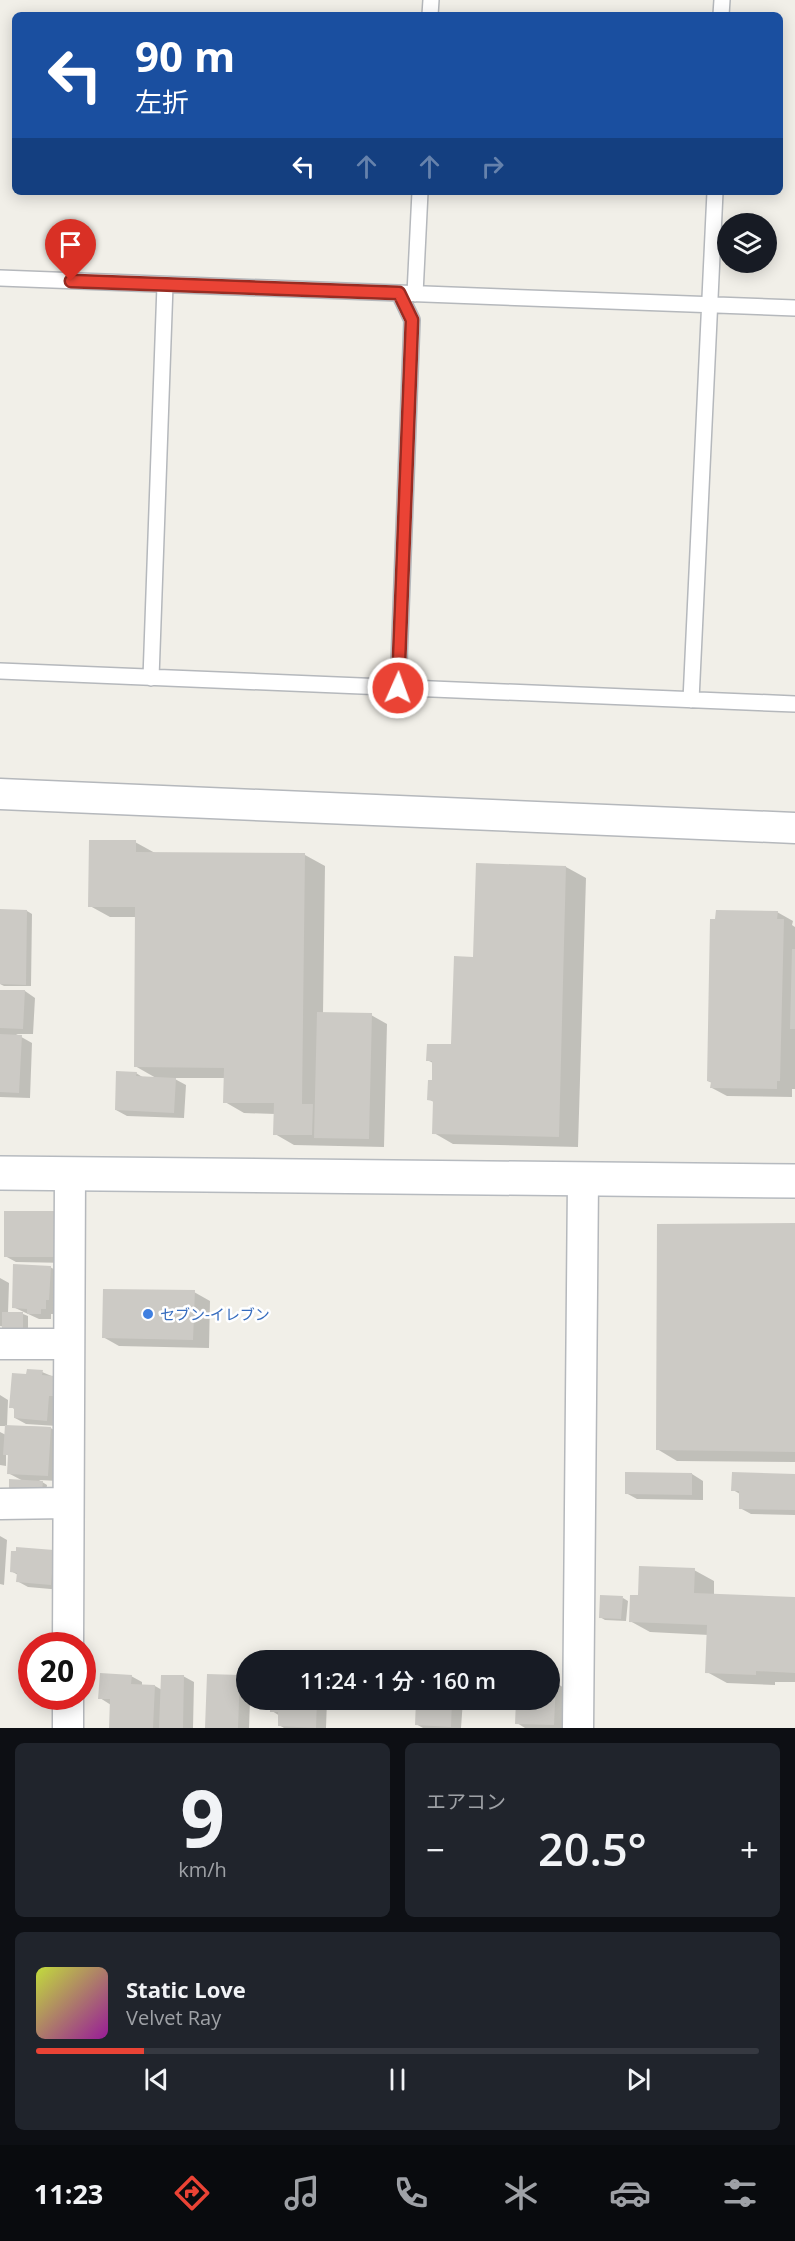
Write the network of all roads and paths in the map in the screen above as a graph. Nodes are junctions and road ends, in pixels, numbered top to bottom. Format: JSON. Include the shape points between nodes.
{"nodes":[{"id":1,"x":420,"y":195,"type":"edge"},
{"id":2,"x":715,"y":195,"type":"edge"},
{"id":3,"x":0,"y":278,"type":"edge"},
{"id":4,"x":165,"y":285,"type":"junction"},
{"id":5,"x":407,"y":294,"type":"junction"},
{"id":6,"x":711,"y":305,"type":"junction"},
{"id":7,"x":795,"y":308,"type":"edge"},
{"id":8,"x":0,"y":671,"type":"edge"},
{"id":9,"x":151,"y":678,"type":"junction"},
{"id":10,"x":398,"y":688,"type":"junction"},
{"id":11,"x":691,"y":700,"type":"junction"},
{"id":12,"x":795,"y":704,"type":"edge"},
{"id":13,"x":0,"y":794,"type":"edge"},
{"id":14,"x":795,"y":828,"type":"edge"},
{"id":15,"x":0,"y":1173,"type":"edge"},
{"id":16,"x":70,"y":1174,"type":"junction"},
{"id":17,"x":583,"y":1180,"type":"junction"},
{"id":18,"x":795,"y":1181,"type":"edge"},
{"id":19,"x":0,"y":1344,"type":"edge"},
{"id":20,"x":69,"y":1344,"type":"junction"},
{"id":21,"x":67,"y":1503,"type":"junction"},
{"id":22,"x":0,"y":1504,"type":"edge"},
{"id":23,"x":68,"y":1632,"type":"edge"},
{"id":24,"x":68,"y":1710,"type":"edge"},
{"id":25,"x":68,"y":1728,"type":"edge"},
{"id":26,"x":578,"y":1728,"type":"edge"}],
"edges":[{"from":1,"to":5,"type":"lane"},
{"from":2,"to":6,"type":"lane"},
{"from":3,"to":4,"type":"lane"},
{"from":4,"to":5,"type":"lane"},
{"from":4,"to":9,"type":"lane"},
{"from":5,"to":6,"type":"lane"},
{"from":5,"to":10,"type":"lane","via":[[412,320]]},
{"from":6,"to":7,"type":"lane"},
{"from":6,"to":11,"type":"lane"},
{"from":8,"to":9,"type":"lane"},
{"from":9,"to":10,"type":"lane"},
{"from":10,"to":11,"type":"lane"},
{"from":11,"to":12,"type":"lane"},
{"from":13,"to":14,"type":"street"},
{"from":15,"to":16,"type":"street"},
{"from":16,"to":17,"type":"street"},
{"from":16,"to":20,"type":"street"},
{"from":17,"to":18,"type":"street"},
{"from":17,"to":26,"type":"street"},
{"from":19,"to":20,"type":"street"},
{"from":20,"to":21,"type":"street"},
{"from":21,"to":22,"type":"street"},
{"from":21,"to":23,"type":"street"},
{"from":24,"to":25,"type":"street"}]}
